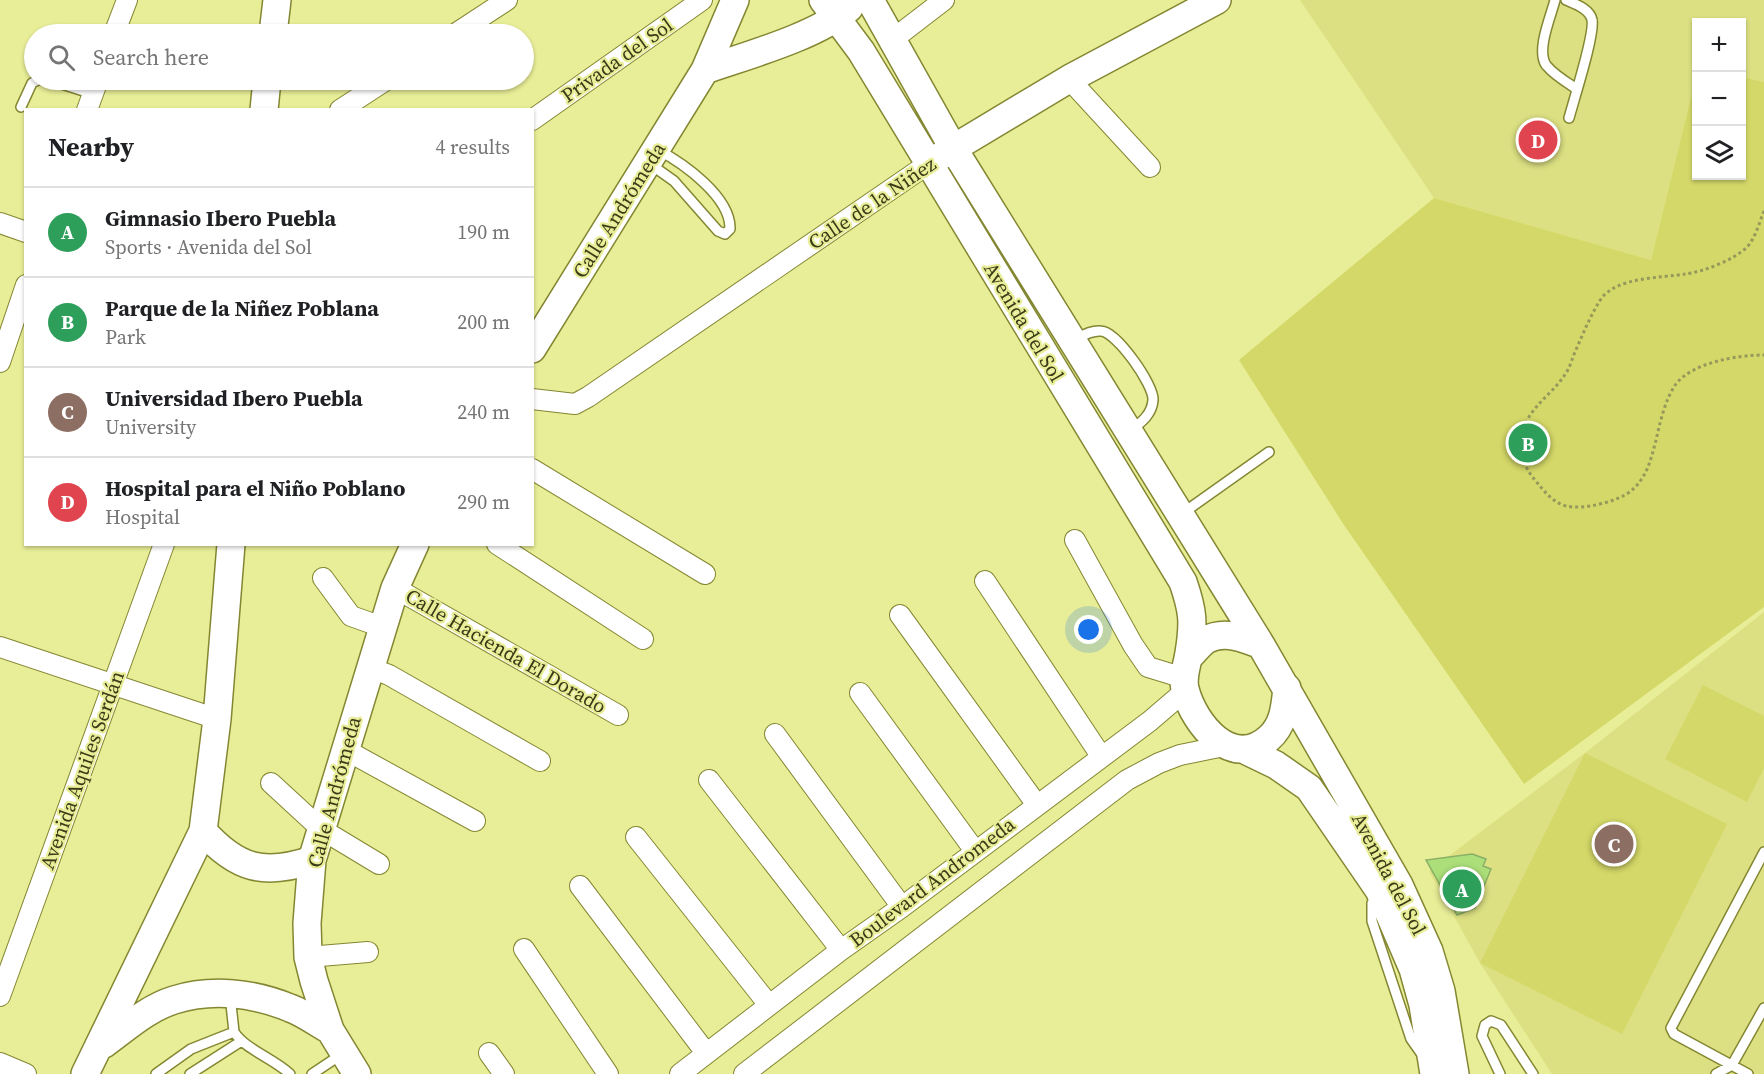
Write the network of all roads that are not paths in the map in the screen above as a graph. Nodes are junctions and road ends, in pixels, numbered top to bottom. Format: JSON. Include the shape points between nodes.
{"nodes":[{"id":1,"x":127,"y":0,"type":"edge"},
{"id":2,"x":277,"y":0,"type":"edge"},
{"id":3,"x":507,"y":0,"type":"edge"},
{"id":4,"x":702,"y":0,"type":"edge"},
{"id":5,"x":735,"y":0,"type":"edge"},
{"id":6,"x":870,"y":0,"type":"edge"},
{"id":7,"x":944,"y":0,"type":"edge"},
{"id":8,"x":1217,"y":0,"type":"edge"},
{"id":9,"x":1555,"y":0,"type":"edge"},
{"id":10,"x":1566,"y":0,"type":"edge"},
{"id":11,"x":838,"y":6,"type":"edge"},
{"id":12,"x":118,"y":24,"type":"edge"},
{"id":13,"x":274,"y":24,"type":"edge"},
{"id":14,"x":470,"y":24,"type":"edge"},
{"id":15,"x":892,"y":40,"type":"junction"},
{"id":16,"x":705,"y":70,"type":"junction"},
{"id":17,"x":1069,"y":79,"type":"junction"},
{"id":18,"x":1577,"y":88,"type":"junction"},
{"id":19,"x":29,"y":90,"type":"edge"},
{"id":20,"x":266,"y":90,"type":"edge"},
{"id":21,"x":371,"y":90,"type":"edge"},
{"id":22,"x":21,"y":107,"type":"dead end"},
{"id":23,"x":264,"y":108,"type":"edge"},
{"id":24,"x":343,"y":108,"type":"edge"},
{"id":25,"x":1569,"y":118,"type":"dead end"},
{"id":26,"x":534,"y":119,"type":"edge"},
{"id":27,"x":953,"y":148,"type":"junction"},
{"id":28,"x":652,"y":156,"type":"junction"},
{"id":29,"x":928,"y":164,"type":"junction"},
{"id":30,"x":684,"y":165,"type":"junction"},
{"id":31,"x":1150,"y":167,"type":"dead end"},
{"id":32,"x":674,"y":181,"type":"junction"},
{"id":33,"x":0,"y":223,"type":"edge"},
{"id":34,"x":24,"y":231,"type":"edge"},
{"id":35,"x":24,"y":291,"type":"edge"},
{"id":36,"x":1073,"y":341,"type":"junction"},
{"id":37,"x":534,"y":346,"type":"edge"},
{"id":38,"x":0,"y":362,"type":"edge"},
{"id":39,"x":534,"y":399,"type":"edge"},
{"id":40,"x":1129,"y":431,"type":"junction"},
{"id":41,"x":1269,"y":452,"type":"dead end"},
{"id":42,"x":534,"y":470,"type":"edge"},
{"id":43,"x":1181,"y":514,"type":"junction"},
{"id":44,"x":1075,"y":540,"type":"dead end"},
{"id":45,"x":163,"y":546,"type":"edge"},
{"id":46,"x":231,"y":546,"type":"edge"},
{"id":47,"x":414,"y":546,"type":"edge"},
{"id":48,"x":500,"y":546,"type":"edge"},
{"id":49,"x":705,"y":574,"type":"dead end"},
{"id":50,"x":323,"y":578,"type":"dead end"},
{"id":51,"x":985,"y":581,"type":"dead end"},
{"id":52,"x":395,"y":588,"type":"junction"},
{"id":53,"x":900,"y":615,"type":"dead end"},
{"id":54,"x":382,"y":627,"type":"junction"},
{"id":55,"x":643,"y":639,"type":"dead end"},
{"id":56,"x":1261,"y":645,"type":"junction"},
{"id":57,"x":0,"y":647,"type":"edge"},
{"id":58,"x":370,"y":668,"type":"junction"},
{"id":59,"x":1186,"y":675,"type":"junction"},
{"id":60,"x":114,"y":684,"type":"junction"},
{"id":61,"x":1287,"y":688,"type":"junction"},
{"id":62,"x":860,"y":693,"type":"dead end"},
{"id":63,"x":618,"y":715,"type":"dead end"},
{"id":64,"x":217,"y":719,"type":"junction"},
{"id":65,"x":775,"y":734,"type":"dead end"},
{"id":66,"x":1235,"y":748,"type":"junction"},
{"id":67,"x":345,"y":749,"type":"junction"},
{"id":68,"x":1101,"y":756,"type":"junction"},
{"id":69,"x":540,"y":761,"type":"dead end"},
{"id":70,"x":709,"y":780,"type":"dead end"},
{"id":71,"x":271,"y":783,"type":"dead end"},
{"id":72,"x":1037,"y":804,"type":"junction"},
{"id":73,"x":475,"y":821,"type":"dead end"},
{"id":74,"x":321,"y":829,"type":"junction"},
{"id":75,"x":203,"y":831,"type":"junction"},
{"id":76,"x":636,"y":837,"type":"dead end"},
{"id":77,"x":975,"y":851,"type":"junction"},
{"id":78,"x":1764,"y":852,"type":"edge"},
{"id":79,"x":312,"y":860,"type":"junction"},
{"id":80,"x":379,"y":864,"type":"dead end"},
{"id":81,"x":580,"y":886,"type":"dead end"},
{"id":82,"x":902,"y":907,"type":"junction"},
{"id":83,"x":524,"y":949,"type":"dead end"},
{"id":84,"x":841,"y":950,"type":"junction"},
{"id":85,"x":368,"y":952,"type":"dead end"},
{"id":86,"x":308,"y":957,"type":"junction"},
{"id":87,"x":230,"y":993,"type":"junction"},
{"id":88,"x":0,"y":996,"type":"edge"},
{"id":89,"x":769,"y":1005,"type":"junction"},
{"id":90,"x":1764,"y":1008,"type":"edge"},
{"id":91,"x":330,"y":1030,"type":"junction"},
{"id":92,"x":234,"y":1032,"type":"junction"},
{"id":93,"x":240,"y":1042,"type":"junction"},
{"id":94,"x":100,"y":1048,"type":"junction"},
{"id":95,"x":489,"y":1053,"type":"dead end"},
{"id":96,"x":706,"y":1053,"type":"junction"},
{"id":97,"x":0,"y":1063,"type":"edge"},
{"id":98,"x":351,"y":1064,"type":"edge"},
{"id":99,"x":1732,"y":1065,"type":"junction"},
{"id":100,"x":1440,"y":1071,"type":"edge"},
{"id":101,"x":26,"y":1074,"type":"edge"},
{"id":102,"x":85,"y":1074,"type":"edge"},
{"id":103,"x":156,"y":1074,"type":"edge"},
{"id":104,"x":192,"y":1074,"type":"edge"},
{"id":105,"x":290,"y":1074,"type":"edge"},
{"id":106,"x":312,"y":1074,"type":"edge"},
{"id":107,"x":504,"y":1074,"type":"edge"},
{"id":108,"x":608,"y":1074,"type":"edge"},
{"id":109,"x":680,"y":1074,"type":"edge"},
{"id":110,"x":744,"y":1074,"type":"edge"},
{"id":111,"x":1500,"y":1074,"type":"edge"},
{"id":112,"x":1533,"y":1074,"type":"edge"},
{"id":113,"x":1716,"y":1074,"type":"edge"},
{"id":114,"x":1748,"y":1074,"type":"edge"}],
"edges":[{"from":1,"to":12,"type":"street"},
{"from":2,"to":13,"type":"main road"},
{"from":3,"to":14,"type":"street"},
{"from":4,"to":26,"type":"street","name":"Privada del Sol"},
{"from":5,"to":16,"type":"main road","name":"Calle Andrómeda"},
{"from":6,"to":15,"type":"main road","name":"Avenida del Sol"},
{"from":7,"to":15,"type":"street"},
{"from":8,"to":17,"type":"main road","name":"Calle de la Niñez"},
{"from":9,"to":18,"type":"lane","via":[[1543,42],[1545,63]]},
{"from":10,"to":18,"type":"lane","via":[[1588,11],[1592,20]]},
{"from":11,"to":16,"type":"main road","via":[[791,39]]},
{"from":11,"to":29,"type":"main road","name":"Avenida del Sol"},
{"from":15,"to":27,"type":"main road","name":"Avenida del Sol"},
{"from":16,"to":28,"type":"main road","name":"Calle Andrómeda"},
{"from":17,"to":27,"type":"main road","name":"Calle de la Niñez"},
{"from":17,"to":31,"type":"street"},
{"from":18,"to":25,"type":"lane"},
{"from":19,"to":22,"type":"lane"},
{"from":20,"to":23,"type":"main road"},
{"from":21,"to":24,"type":"street"},
{"from":27,"to":29,"type":"main road","name":"Calle de la Niñez"},
{"from":27,"to":36,"type":"main road","name":"Avenida del Sol"},
{"from":28,"to":30,"type":"lane"},
{"from":28,"to":32,"type":"lane"},
{"from":28,"to":37,"type":"main road","name":"Calle Andrómeda"},
{"from":29,"to":39,"type":"street","name":"Calle de la Niñez","via":[[588,397],[575,404]]},
{"from":29,"to":59,"type":"main road","name":"Avenida del Sol","via":[[1183,582],[1192,608]]},
{"from":30,"to":32,"type":"lane"},
{"from":30,"to":32,"type":"lane","via":[[707,185],[726,212],[730,230],[724,234],[718,231]]},
{"from":33,"to":34,"type":"street"},
{"from":35,"to":38,"type":"street"},
{"from":36,"to":40,"type":"main road","name":"Avenida del Sol"},
{"from":36,"to":40,"type":"lane","via":[[1088,333],[1101,331],[1111,335],[1152,390],[1150,412]]},
{"from":40,"to":43,"type":"main road","name":"Avenida del Sol"},
{"from":41,"to":43,"type":"lane"},
{"from":42,"to":49,"type":"street"},
{"from":43,"to":56,"type":"main road","name":"Avenida del Sol"},
{"from":44,"to":59,"type":"street","via":[[1148,667]]},
{"from":45,"to":60,"type":"street","name":"Avenida Aquiles Serdán"},
{"from":46,"to":64,"type":"main road"},
{"from":47,"to":52,"type":"main road","name":"Calle Andrómeda"},
{"from":48,"to":55,"type":"street"},
{"from":50,"to":54,"type":"street","via":[[351,616]]},
{"from":51,"to":68,"type":"street"},
{"from":52,"to":54,"type":"main road","name":"Calle Andrómeda"},
{"from":52,"to":63,"type":"street","name":"Calle Hacienda El Dorado"},
{"from":53,"to":72,"type":"street"},
{"from":54,"to":58,"type":"main road","name":"Calle Andrómeda"},
{"from":56,"to":59,"type":"main road","via":[[1225,635],[1206,640]]},
{"from":56,"to":61,"type":"main road"},
{"from":57,"to":60,"type":"street"},
{"from":58,"to":67,"type":"main road","name":"Calle Andrómeda"},
{"from":58,"to":69,"type":"street"},
{"from":59,"to":66,"type":"main road","via":[[1204,729]]},
{"from":59,"to":68,"type":"street","name":"Boulevard Andromeda","via":[[1150,721]]},
{"from":60,"to":64,"type":"street"},
{"from":60,"to":88,"type":"street","name":"Avenida Aquiles Serdán"},
{"from":61,"to":66,"type":"main road","via":[[1277,730],[1262,744]]},
{"from":61,"to":100,"type":"main road","name":"Avenida del Sol","via":[[1399,885],[1429,951],[1441,991]]},
{"from":62,"to":77,"type":"street"},
{"from":64,"to":75,"type":"main road"},
{"from":65,"to":82,"type":"street"},
{"from":66,"to":100,"type":"main road","name":"Avenida del Sol","via":[[1276,765],[1309,788],[1379,890],[1413,969]]},
{"from":66,"to":110,"type":"street","name":"Boulevard Andromeda","via":[[1180,755],[1127,780]]},
{"from":67,"to":73,"type":"street"},
{"from":67,"to":74,"type":"main road","name":"Calle Andrómeda"},
{"from":68,"to":72,"type":"street","name":"Boulevard Andromeda"},
{"from":70,"to":84,"type":"street"},
{"from":71,"to":74,"type":"street"},
{"from":72,"to":77,"type":"street","name":"Boulevard Andromeda"},
{"from":74,"to":79,"type":"main road","name":"Calle Andrómeda"},
{"from":74,"to":80,"type":"street"},
{"from":75,"to":79,"type":"main road","via":[[219,849],[256,867],[289,868]]},
{"from":75,"to":94,"type":"main road"},
{"from":76,"to":89,"type":"street"},
{"from":77,"to":82,"type":"street","name":"Boulevard Andromeda"},
{"from":78,"to":99,"type":"lane","via":[[1671,1028],[1674,1034]]},
{"from":79,"to":86,"type":"main road","name":"Calle Andrómeda"},
{"from":81,"to":96,"type":"street"},
{"from":82,"to":84,"type":"street","name":"Boulevard Andromeda"},
{"from":83,"to":108,"type":"street"},
{"from":84,"to":89,"type":"street","name":"Boulevard Andromeda"},
{"from":85,"to":86,"type":"street"},
{"from":86,"to":91,"type":"main road","name":"Calle Andrómeda"},
{"from":87,"to":91,"type":"main road","via":[[291,1008]]},
{"from":87,"to":92,"type":"lane"},
{"from":87,"to":94,"type":"main road","via":[[173,1000],[139,1018]]},
{"from":89,"to":96,"type":"street","name":"Boulevard Andromeda"},
{"from":90,"to":99,"type":"lane"},
{"from":91,"to":98,"type":"main road","name":"Calle Andrómeda"},
{"from":92,"to":93,"type":"lane"},
{"from":92,"to":103,"type":"lane","via":[[191,1049]]},
{"from":93,"to":104,"type":"lane"},
{"from":93,"to":105,"type":"lane","via":[[280,1064]]},
{"from":94,"to":102,"type":"main road"},
{"from":95,"to":107,"type":"street"},
{"from":96,"to":109,"type":"street","name":"Boulevard Andromeda"},
{"from":97,"to":101,"type":"street"},
{"from":98,"to":106,"type":"lane"},
{"from":99,"to":113,"type":"lane"},
{"from":99,"to":114,"type":"lane"},
{"from":111,"to":112,"type":"lane","via":[[1482,1036],[1485,1025],[1491,1021],[1501,1025]]}]}
